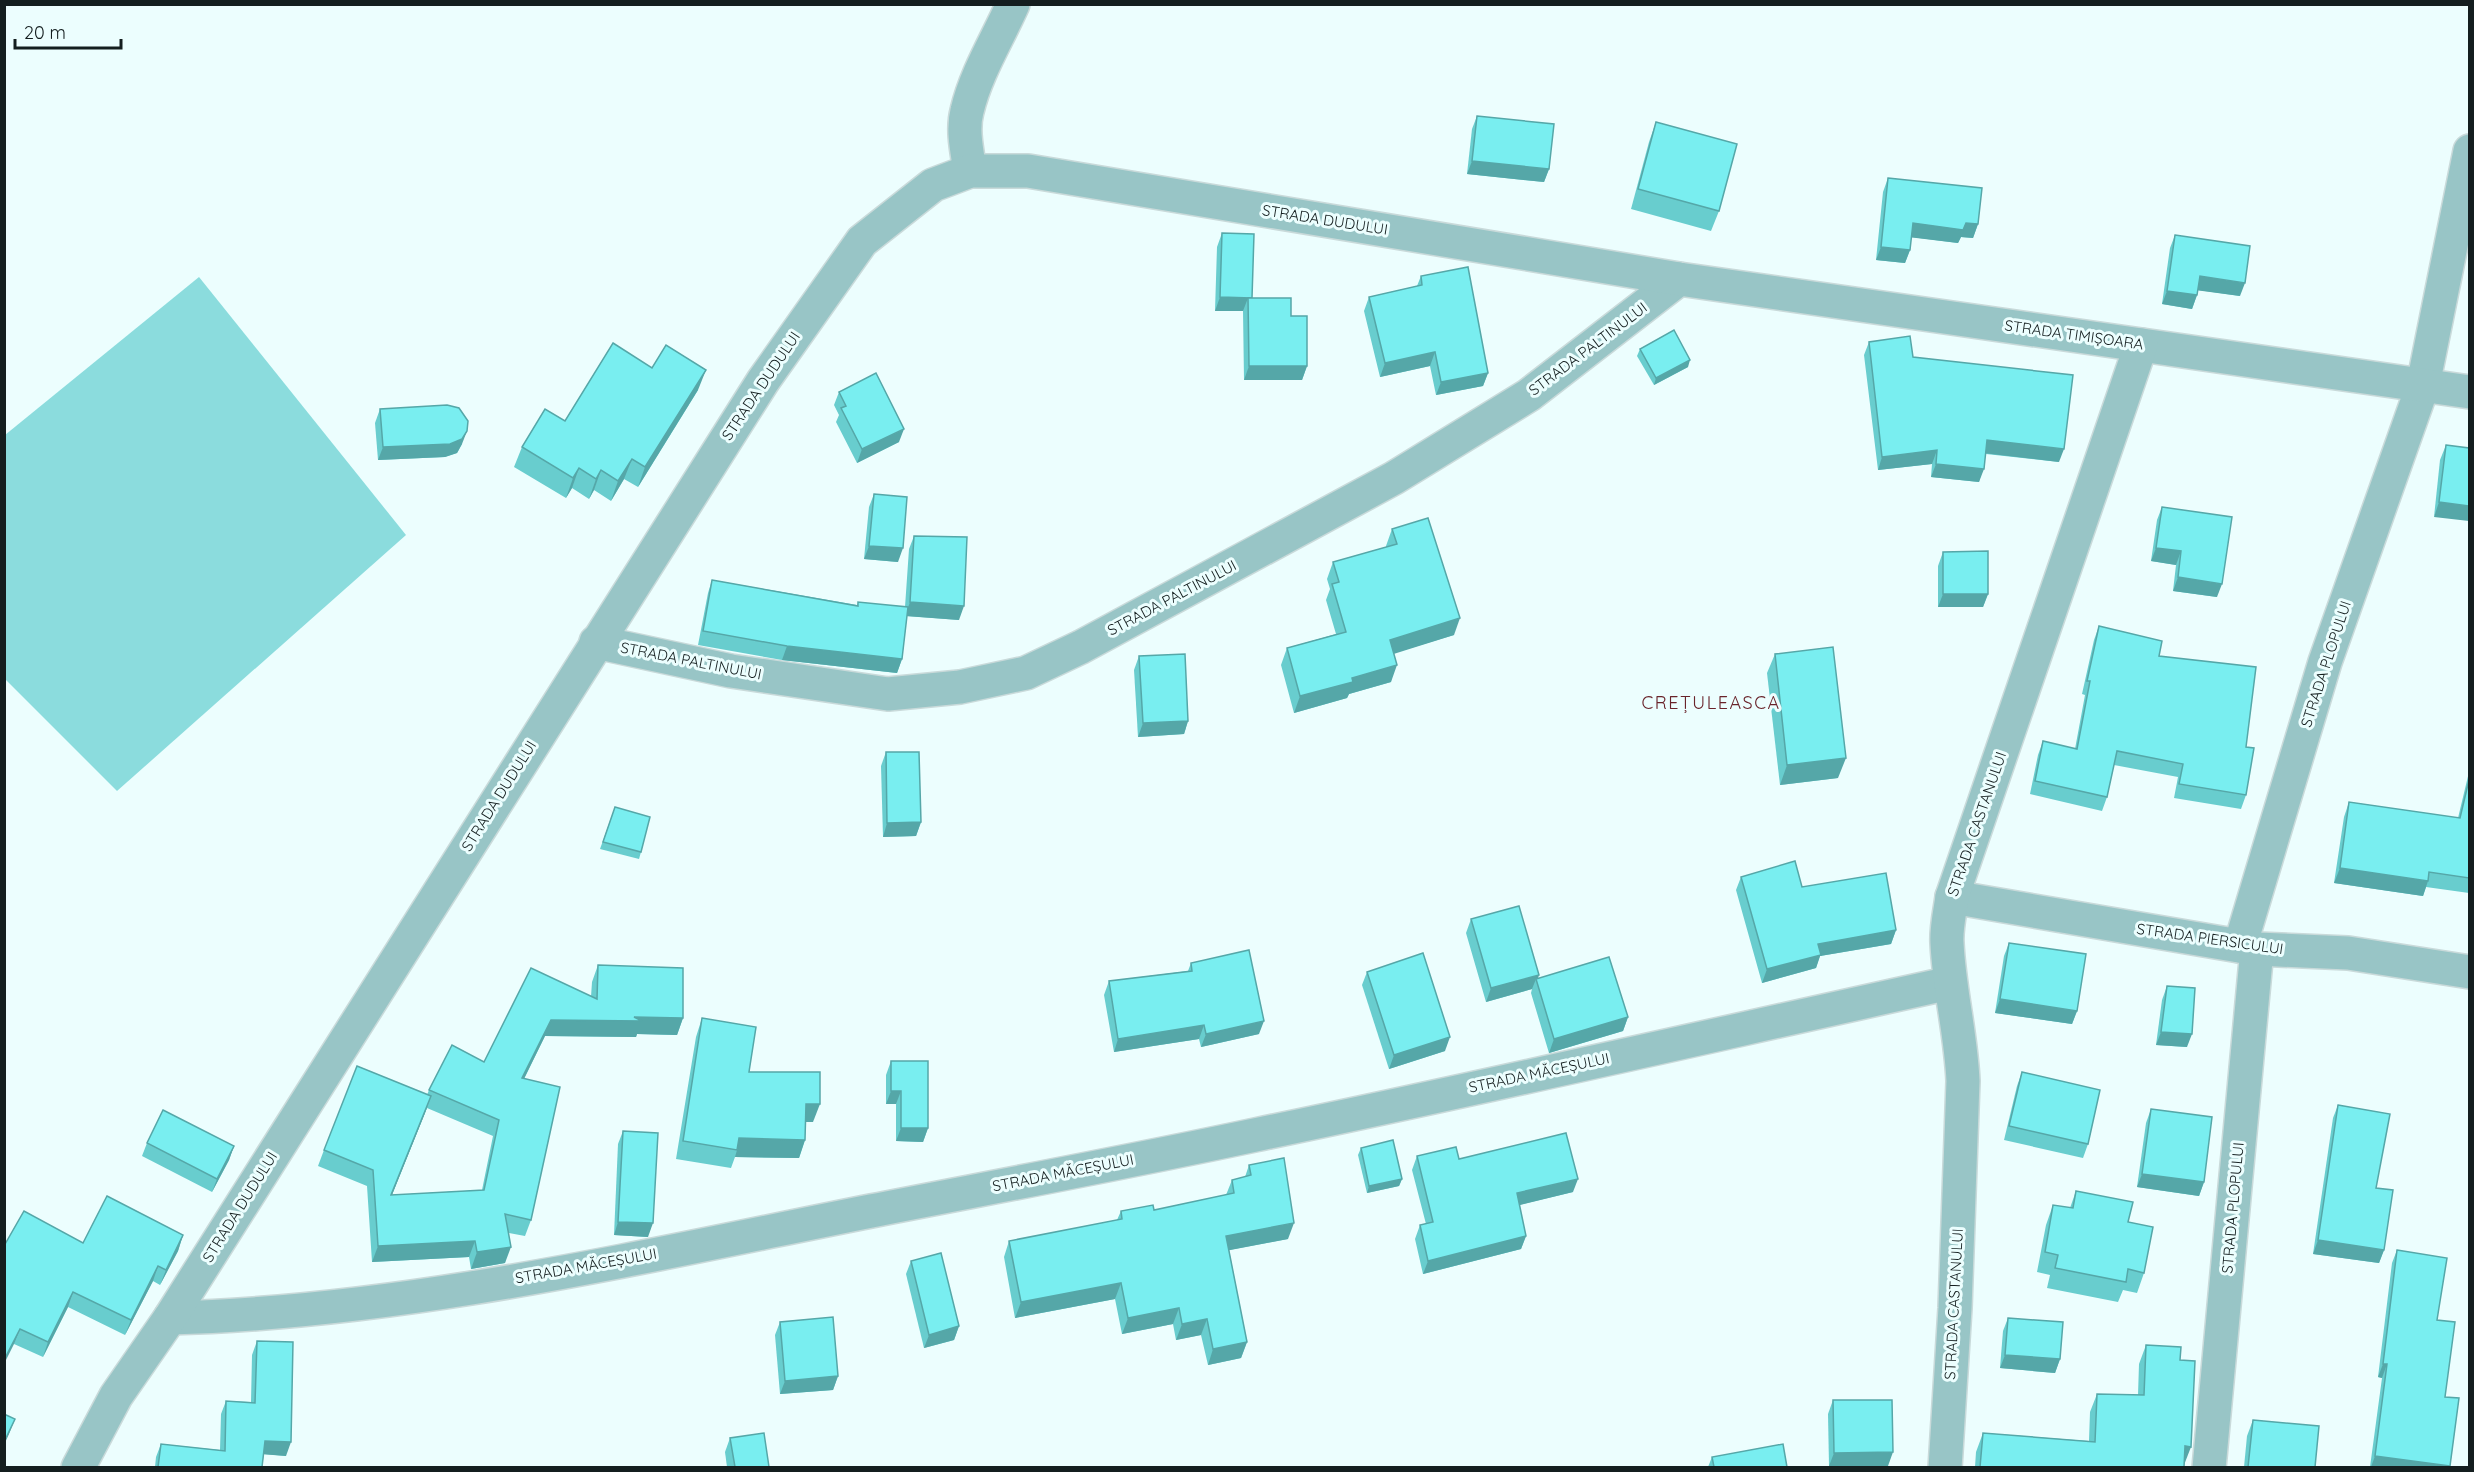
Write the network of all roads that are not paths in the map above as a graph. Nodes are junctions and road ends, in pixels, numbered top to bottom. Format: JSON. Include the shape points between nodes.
{"nodes":[{"id":1,"x":1013,"y":4,"type":"edge"},
{"id":2,"x":2469,"y":151,"type":"edge"},
{"id":3,"x":970,"y":171,"type":"junction"},
{"id":4,"x":1679,"y":279,"type":"junction"},
{"id":5,"x":2141,"y":345,"type":"junction"},
{"id":6,"x":2423,"y":385,"type":"junction"},
{"id":7,"x":2469,"y":392,"type":"edge"},
{"id":8,"x":596,"y":642,"type":"junction"},
{"id":9,"x":1952,"y":897,"type":"junction"},
{"id":10,"x":2249,"y":947,"type":"junction"},
{"id":11,"x":2469,"y":972,"type":"edge"},
{"id":12,"x":1950,"y":983,"type":"junction"},
{"id":13,"x":170,"y":1318,"type":"junction"},
{"id":14,"x":78,"y":1467,"type":"edge"},
{"id":15,"x":1945,"y":1467,"type":"edge"},
{"id":16,"x":2209,"y":1467,"type":"edge"}],
"edges":[{"from":1,"to":3,"type":"street","via":[[966,112],[965,142]]},
{"from":2,"to":6,"type":"street","name":"STRADA PLOPULUI"},
{"from":3,"to":4,"type":"street","name":"STRADA DUDULUI","via":[[1028,171]]},
{"from":3,"to":8,"type":"street","name":"STRADA DUDULUI","via":[[933,185],[862,241],[763,381]]},
{"from":4,"to":5,"type":"street","name":"STRADA TIMIȘOARA"},
{"from":4,"to":8,"type":"street","name":"STRADA PALTINULUI","via":[[1529,395],[1394,478],[1026,673],[960,687],[888,694],[731,670]]},
{"from":5,"to":6,"type":"street","name":"STRADA TIMIȘOARA"},
{"from":5,"to":9,"type":"street","name":"STRADA CASTANULUI"},
{"from":6,"to":7,"type":"street","name":"STRADA TIMIȘOARA"},
{"from":6,"to":10,"type":"street","name":"STRADA PLOPULUI","via":[[2325,662]]},
{"from":8,"to":13,"type":"street","name":"STRADA DUDULUI"},
{"from":9,"to":10,"type":"street","name":"STRADA PIERSICULUI"},
{"from":9,"to":12,"type":"street","name":"STRADA CASTANULUI","via":[[1947,940]]},
{"from":10,"to":11,"type":"street","name":"STRADA PIERSICULUI","via":[[2348,953]]},
{"from":10,"to":16,"type":"street","name":"STRADA PLOPULUI"},
{"from":12,"to":13,"type":"street","name":"STRADA MĂCEȘULUI","via":[[1257,1135],[605,1264],[328,1307]]},
{"from":12,"to":15,"type":"street","name":"STRADA CASTANULUI","via":[[1963,1081]]},
{"from":13,"to":14,"type":"street","name":"STRADA DUDULUI","via":[[116,1396]]}]}
